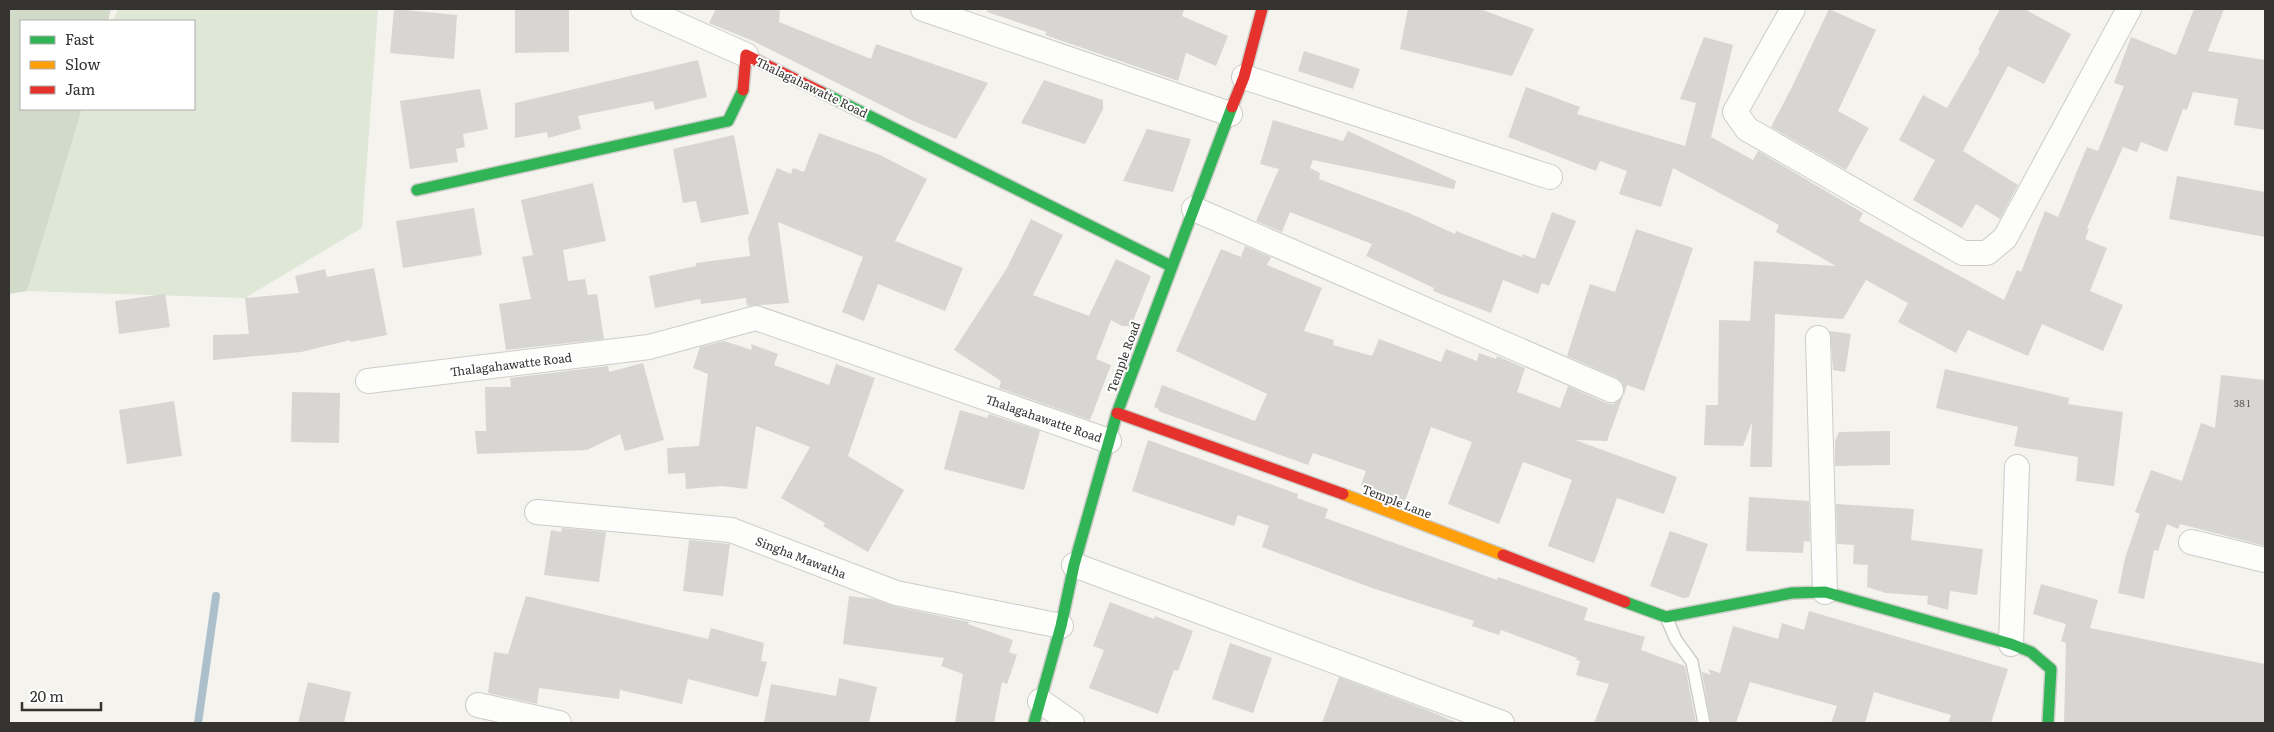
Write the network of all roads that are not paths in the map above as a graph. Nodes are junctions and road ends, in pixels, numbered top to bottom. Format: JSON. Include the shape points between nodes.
{"nodes":[{"id":1,"x":643,"y":9,"type":"edge"},
{"id":2,"x":923,"y":9,"type":"edge"},
{"id":3,"x":1793,"y":9,"type":"edge"},
{"id":4,"x":2129,"y":9,"type":"edge"},
{"id":5,"x":1258,"y":10,"type":"edge"},
{"id":6,"x":746,"y":55,"type":"junction"},
{"id":7,"x":1244,"y":78,"type":"junction"},
{"id":8,"x":1230,"y":114,"type":"junction"},
{"id":9,"x":1550,"y":177,"type":"dead end"},
{"id":10,"x":417,"y":190,"type":"dead end"},
{"id":11,"x":1194,"y":209,"type":"junction"},
{"id":12,"x":1171,"y":266,"type":"junction"},
{"id":13,"x":1818,"y":338,"type":"dead end"},
{"id":14,"x":368,"y":381,"type":"dead end"},
{"id":15,"x":1611,"y":390,"type":"dead end"},
{"id":16,"x":1117,"y":413,"type":"junction"},
{"id":17,"x":1109,"y":441,"type":"junction"},
{"id":18,"x":2017,"y":467,"type":"dead end"},
{"id":19,"x":537,"y":512,"type":"dead end"},
{"id":20,"x":2190,"y":542,"type":"dead end"},
{"id":21,"x":2265,"y":560,"type":"edge"},
{"id":22,"x":1074,"y":565,"type":"junction"},
{"id":23,"x":1824,"y":592,"type":"junction"},
{"id":24,"x":1666,"y":618,"type":"junction"},
{"id":25,"x":1061,"y":626,"type":"junction"},
{"id":26,"x":2011,"y":644,"type":"junction"},
{"id":27,"x":1040,"y":700,"type":"junction"},
{"id":28,"x":478,"y":705,"type":"dead end"},
{"id":29,"x":559,"y":723,"type":"edge"},
{"id":30,"x":1034,"y":723,"type":"edge"},
{"id":31,"x":1072,"y":723,"type":"edge"},
{"id":32,"x":1502,"y":723,"type":"edge"},
{"id":33,"x":1704,"y":723,"type":"edge"},
{"id":34,"x":2048,"y":723,"type":"edge"}],
"edges":[{"from":1,"to":6,"type":"street"},
{"from":2,"to":8,"type":"street"},
{"from":3,"to":4,"type":"street","via":[[1735,112],[1747,129],[1963,253],[1987,253],[2005,238]]},
{"from":5,"to":7,"type":"street","name":"Temple Road"},
{"from":6,"to":10,"type":"street","name":"Thalagahawatte Road","via":[[744,88],[728,121]]},
{"from":6,"to":12,"type":"street","name":"Thalagahawatte Road"},
{"from":7,"to":8,"type":"street","name":"Temple Road"},
{"from":7,"to":9,"type":"street"},
{"from":8,"to":11,"type":"street","name":"Temple Road"},
{"from":11,"to":12,"type":"street","name":"Temple Road"},
{"from":11,"to":15,"type":"street"},
{"from":12,"to":16,"type":"street","name":"Temple Road"},
{"from":13,"to":23,"type":"street"},
{"from":14,"to":17,"type":"street","name":"Thalagahawatte Road","via":[[648,347],[756,318]]},
{"from":16,"to":17,"type":"street","name":"Temple Road"},
{"from":16,"to":24,"type":"street","name":"Temple Lane","via":[[1252,460]]},
{"from":17,"to":22,"type":"street","name":"Temple Road"},
{"from":18,"to":26,"type":"street"},
{"from":19,"to":25,"type":"street","name":"Singha Mawatha","via":[[731,530],[896,593]]},
{"from":20,"to":21,"type":"street"},
{"from":22,"to":25,"type":"street","name":"Temple Road"},
{"from":22,"to":32,"type":"street"},
{"from":23,"to":24,"type":"street","via":[[1792,593]]},
{"from":23,"to":26,"type":"street"},
{"from":24,"to":33,"type":"lane","via":[[1676,640],[1692,662]]},
{"from":25,"to":27,"type":"street","name":"Temple Road"},
{"from":26,"to":34,"type":"street","via":[[2031,652],[2051,669]]},
{"from":27,"to":30,"type":"street","name":"Temple Road"},
{"from":27,"to":31,"type":"street"},
{"from":28,"to":29,"type":"street"}]}
